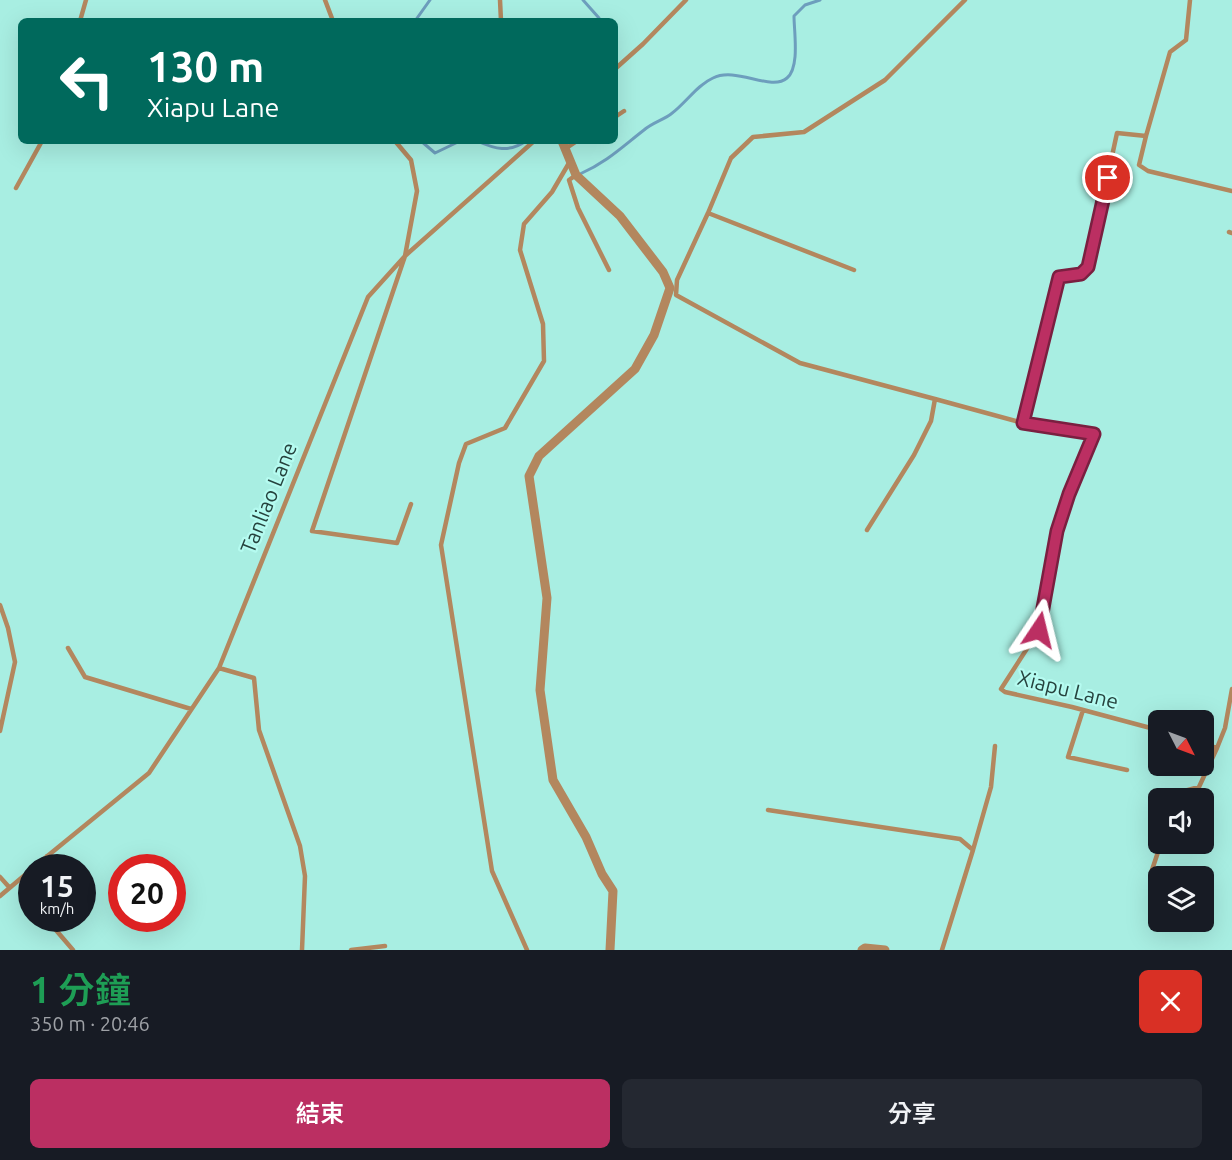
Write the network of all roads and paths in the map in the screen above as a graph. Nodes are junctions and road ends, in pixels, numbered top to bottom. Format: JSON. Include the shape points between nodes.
{"nodes":[{"id":1,"x":86,"y":0,"type":"edge"},
{"id":2,"x":325,"y":0,"type":"edge"},
{"id":3,"x":500,"y":0,"type":"edge"},
{"id":4,"x":686,"y":0,"type":"edge"},
{"id":5,"x":965,"y":0,"type":"edge"},
{"id":6,"x":1190,"y":0,"type":"edge"},
{"id":7,"x":81,"y":18,"type":"edge"},
{"id":8,"x":332,"y":18,"type":"edge"},
{"id":9,"x":501,"y":18,"type":"edge"},
{"id":10,"x":618,"y":66,"type":"edge"},
{"id":11,"x":624,"y":111,"type":"dead end"},
{"id":12,"x":618,"y":115,"type":"edge"},
{"id":13,"x":1146,"y":136,"type":"junction"},
{"id":14,"x":40,"y":144,"type":"edge"},
{"id":15,"x":398,"y":144,"type":"edge"},
{"id":16,"x":531,"y":144,"type":"edge"},
{"id":17,"x":564,"y":145,"type":"edge"},
{"id":18,"x":570,"y":161,"type":"junction"},
{"id":19,"x":576,"y":175,"type":"junction"},
{"id":20,"x":16,"y":188,"type":"dead end"},
{"id":21,"x":1232,"y":191,"type":"edge"},
{"id":22,"x":708,"y":213,"type":"junction"},
{"id":23,"x":405,"y":256,"type":"junction"},
{"id":24,"x":609,"y":270,"type":"dead end"},
{"id":25,"x":854,"y":270,"type":"dead end"},
{"id":26,"x":935,"y":399,"type":"junction"},
{"id":27,"x":1023,"y":423,"type":"junction"},
{"id":28,"x":411,"y":504,"type":"dead end"},
{"id":29,"x":867,"y":530,"type":"dead end"},
{"id":30,"x":0,"y":605,"type":"edge"},
{"id":31,"x":68,"y":648,"type":"dead end"},
{"id":32,"x":219,"y":668,"type":"junction"},
{"id":33,"x":1232,"y":688,"type":"edge"},
{"id":34,"x":191,"y":709,"type":"junction"},
{"id":35,"x":1083,"y":710,"type":"junction"},
{"id":36,"x":1148,"y":727,"type":"edge"},
{"id":37,"x":0,"y":731,"type":"edge"},
{"id":38,"x":995,"y":746,"type":"dead end"},
{"id":39,"x":1214,"y":747,"type":"edge"},
{"id":40,"x":1217,"y":748,"type":"junction"},
{"id":41,"x":1127,"y":770,"type":"dead end"},
{"id":42,"x":1195,"y":788,"type":"edge"},
{"id":43,"x":768,"y":810,"type":"dead end"},
{"id":44,"x":973,"y":850,"type":"junction"},
{"id":45,"x":49,"y":854,"type":"edge"},
{"id":46,"x":0,"y":877,"type":"edge"},
{"id":47,"x":18,"y":880,"type":"edge"},
{"id":48,"x":9,"y":887,"type":"junction"},
{"id":49,"x":0,"y":896,"type":"edge"},
{"id":50,"x":57,"y":932,"type":"edge"},
{"id":51,"x":385,"y":946,"type":"dead end"},
{"id":52,"x":74,"y":950,"type":"edge"},
{"id":53,"x":302,"y":950,"type":"edge"},
{"id":54,"x":351,"y":950,"type":"edge"},
{"id":55,"x":527,"y":950,"type":"edge"},
{"id":56,"x":609,"y":950,"type":"edge"},
{"id":57,"x":862,"y":950,"type":"edge"},
{"id":58,"x":885,"y":950,"type":"edge"},
{"id":59,"x":942,"y":950,"type":"edge"}],
"edges":[{"from":1,"to":7,"type":"lane"},
{"from":2,"to":8,"type":"lane"},
{"from":3,"to":9,"type":"lane"},
{"from":4,"to":10,"type":"lane"},
{"from":5,"to":22,"type":"lane","via":[[885,80],[804,132],[753,137],[731,158]]},
{"from":6,"to":13,"type":"lane","via":[[1186,40],[1170,52]]},
{"from":11,"to":12,"type":"lane"},
{"from":13,"to":21,"type":"lane","via":[[1139,165],[1148,171]]},
{"from":13,"to":27,"type":"lane","via":[[1117,133],[1088,267],[1081,274],[1059,277]]},
{"from":14,"to":20,"type":"lane"},
{"from":15,"to":23,"type":"lane","via":[[411,160],[417,191]]},
{"from":16,"to":23,"type":"lane","name":"Tanliao Lane"},
{"from":17,"to":18,"type":"street"},
{"from":18,"to":19,"type":"street"},
{"from":18,"to":55,"type":"lane","via":[[552,192],[524,224],[520,250],[543,324],[544,361],[505,428],[466,444],[441,545],[492,871]]},
{"from":19,"to":24,"type":"lane","via":[[569,180],[578,208]]},
{"from":19,"to":56,"type":"street","via":[[620,216],[663,272],[670,288],[654,335],[634,369],[539,456],[529,476],[548,598],[540,690],[553,780],[613,891]]},
{"from":22,"to":25,"type":"lane"},
{"from":22,"to":26,"type":"lane","via":[[677,280],[676,295],[800,363]]},
{"from":23,"to":28,"type":"lane","via":[[312,531],[397,543]]},
{"from":23,"to":32,"type":"lane","name":"Tanliao Lane","via":[[368,297]]},
{"from":26,"to":27,"type":"lane"},
{"from":26,"to":29,"type":"lane","via":[[931,421],[914,455]]},
{"from":27,"to":35,"type":"lane","name":"Xiapu Lane","via":[[1094,434],[1057,531],[1039,630],[1000,689]]},
{"from":30,"to":37,"type":"lane","via":[[15,662]]},
{"from":31,"to":34,"type":"lane","via":[[85,677]]},
{"from":32,"to":34,"type":"lane","name":"Tanliao Lane"},
{"from":32,"to":53,"type":"lane","via":[[254,678],[259,730],[300,846],[305,876]]},
{"from":33,"to":40,"type":"lane"},
{"from":34,"to":45,"type":"lane","name":"Tanliao Lane","via":[[149,773]]},
{"from":35,"to":36,"type":"lane","name":"Xiapu Lane"},
{"from":35,"to":41,"type":"lane","via":[[1068,757]]},
{"from":38,"to":44,"type":"lane","via":[[991,787]]},
{"from":39,"to":40,"type":"lane"},
{"from":40,"to":42,"type":"lane"},
{"from":43,"to":44,"type":"lane","via":[[960,839]]},
{"from":44,"to":59,"type":"lane"},
{"from":46,"to":48,"type":"lane"},
{"from":47,"to":48,"type":"lane","name":"Tanliao Lane"},
{"from":48,"to":49,"type":"lane","name":"Tanliao Lane"},
{"from":50,"to":52,"type":"lane"},
{"from":51,"to":54,"type":"lane"},
{"from":57,"to":58,"type":"street"}]}
